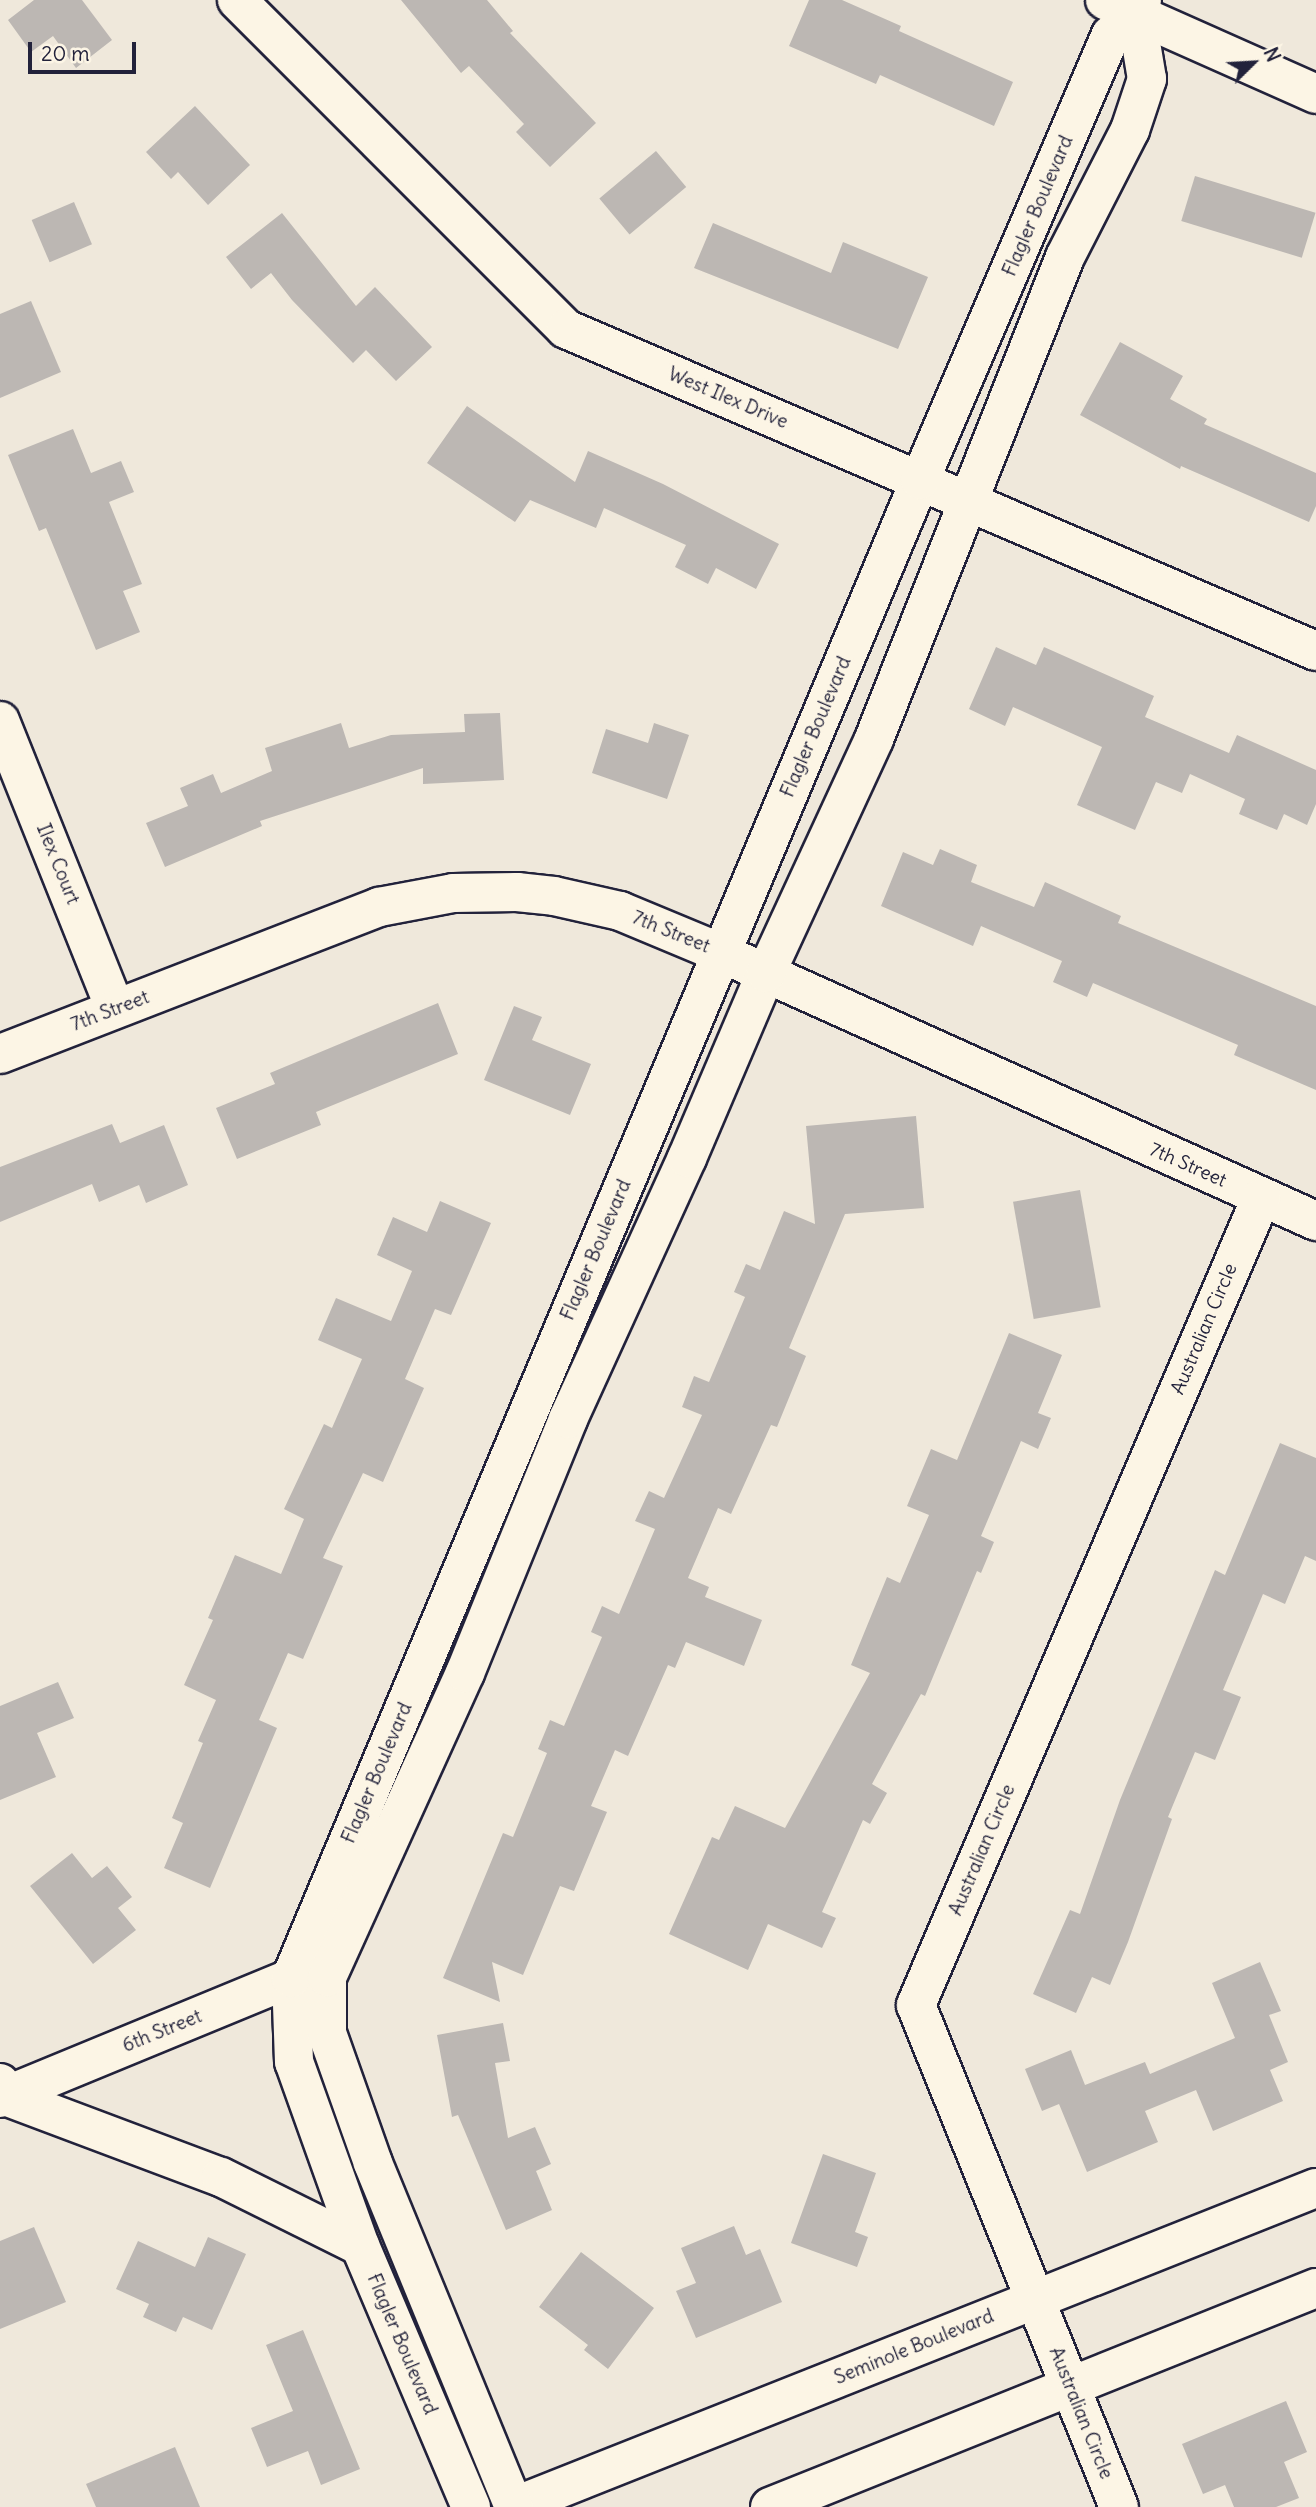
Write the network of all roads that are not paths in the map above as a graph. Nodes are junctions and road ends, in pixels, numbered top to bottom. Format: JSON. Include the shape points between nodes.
{"nodes":[{"id":1,"x":237,"y":0,"type":"edge"},
{"id":2,"x":1127,"y":4,"type":"edge"},
{"id":3,"x":1316,"y":94,"type":"edge"},
{"id":4,"x":920,"y":480,"type":"junction"},
{"id":5,"x":968,"y":501,"type":"junction"},
{"id":6,"x":1316,"y":651,"type":"edge"},
{"id":7,"x":0,"y":721,"type":"edge"},
{"id":8,"x":721,"y":953,"type":"junction"},
{"id":9,"x":766,"y":973,"type":"junction"},
{"id":10,"x":115,"y":1008,"type":"junction"},
{"id":11,"x":0,"y":1054,"type":"edge"},
{"id":12,"x":1261,"y":1198,"type":"junction"},
{"id":13,"x":1316,"y":1221,"type":"edge"},
{"id":14,"x":309,"y":1978,"type":"junction"},
{"id":15,"x":2,"y":2092,"type":"edge"},
{"id":16,"x":1316,"y":2188,"type":"edge"},
{"id":17,"x":360,"y":2246,"type":"junction"},
{"id":18,"x":1316,"y":2288,"type":"edge"},
{"id":19,"x":1034,"y":2299,"type":"junction"},
{"id":20,"x":1072,"y":2386,"type":"junction"},
{"id":21,"x":471,"y":2507,"type":"edge"},
{"id":22,"x":514,"y":2507,"type":"edge"},
{"id":23,"x":770,"y":2507,"type":"edge"},
{"id":24,"x":1119,"y":2507,"type":"edge"}],
"edges":[{"from":1,"to":4,"type":"street","name":"West Ilex Drive","via":[[566,329]]},
{"from":2,"to":3,"type":"street"},
{"from":2,"to":4,"type":"street","name":"Flagler Boulevard"},
{"from":2,"to":5,"type":"street","name":"Flagler Boulevard","via":[[1147,79],[1130,130],[1065,257]]},
{"from":4,"to":5,"type":"street","name":"West Ilex Drive"},
{"from":4,"to":8,"type":"street","name":"Flagler Boulevard"},
{"from":5,"to":6,"type":"street","name":"West Ilex Drive"},
{"from":5,"to":9,"type":"street","name":"Flagler Boulevard","via":[[874,739]]},
{"from":7,"to":10,"type":"street","name":"Ilex Court"},
{"from":8,"to":9,"type":"street","name":"7th Street"},
{"from":8,"to":10,"type":"street","name":"7th Street","via":[[586,901],[517,892],[453,893],[379,907]]},
{"from":8,"to":14,"type":"street","name":"Flagler Boulevard"},
{"from":9,"to":12,"type":"street","name":"7th Street"},
{"from":9,"to":14,"type":"street","name":"Flagler Boulevard","via":[[568,1419],[454,1698]]},
{"from":10,"to":11,"type":"street","name":"7th Street"},
{"from":12,"to":13,"type":"street","name":"7th Street"},
{"from":12,"to":19,"type":"street","name":"Australian Circle","via":[[916,2005]]},
{"from":14,"to":15,"type":"street","name":"6th Street"},
{"from":14,"to":17,"type":"street","name":"Flagler Boulevard","via":[[294,2062]]},
{"from":14,"to":22,"type":"street","name":"Flagler Boulevard","via":[[373,2164]]},
{"from":15,"to":17,"type":"street","via":[[221,2177]]},
{"from":16,"to":19,"type":"street","name":"Seminole Boulevard"},
{"from":17,"to":21,"type":"street","name":"Flagler Boulevard"},
{"from":18,"to":20,"type":"street"},
{"from":19,"to":20,"type":"street","name":"Australian Circle"},
{"from":19,"to":22,"type":"street","name":"Seminole Boulevard"},
{"from":20,"to":23,"type":"street"},
{"from":20,"to":24,"type":"street","name":"Australian Circle"}]}
